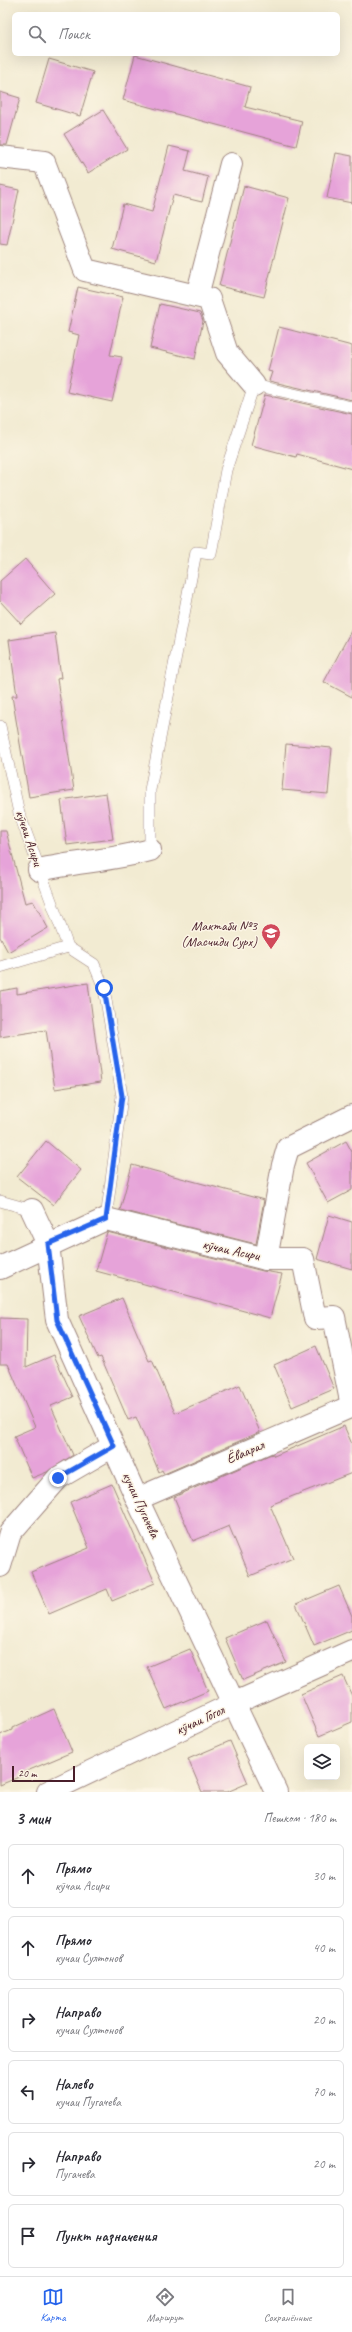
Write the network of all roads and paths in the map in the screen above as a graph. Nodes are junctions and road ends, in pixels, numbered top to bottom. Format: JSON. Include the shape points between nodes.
{"nodes":[{"id":1,"x":0,"y":157,"type":"edge"},
{"id":2,"x":231,"y":164,"type":"dead end"},
{"id":3,"x":197,"y":296,"type":"junction"},
{"id":4,"x":254,"y":385,"type":"junction"},
{"id":5,"x":352,"y":407,"type":"edge"},
{"id":6,"x":0,"y":726,"type":"edge"},
{"id":7,"x":150,"y":850,"type":"joint"},
{"id":8,"x":39,"y":870,"type":"junction"},
{"id":9,"x":68,"y":947,"type":"junction"},
{"id":10,"x":0,"y":967,"type":"edge"},
{"id":11,"x":352,"y":1116,"type":"edge"},
{"id":12,"x":0,"y":1201,"type":"edge"},
{"id":13,"x":32,"y":1210,"type":"joint"},
{"id":14,"x":106,"y":1219,"type":"junction"},
{"id":15,"x":48,"y":1244,"type":"junction"},
{"id":16,"x":266,"y":1260,"type":"junction"},
{"id":17,"x":0,"y":1268,"type":"edge"},
{"id":18,"x":352,"y":1406,"type":"edge"},
{"id":19,"x":114,"y":1446,"type":"junction"},
{"id":20,"x":137,"y":1499,"type":"junction"},
{"id":21,"x":0,"y":1566,"type":"edge"},
{"id":22,"x":352,"y":1650,"type":"edge"},
{"id":23,"x":236,"y":1703,"type":"junction"},
{"id":24,"x":48,"y":1792,"type":"edge"},
{"id":25,"x":276,"y":1792,"type":"edge"}],
"edges":[{"from":1,"to":3,"type":"street","via":[[44,162],[85,270]]},
{"from":2,"to":3,"type":"street"},
{"from":3,"to":4,"type":"street","via":[[209,299],[227,353]]},
{"from":4,"to":5,"type":"lane"},
{"from":4,"to":7,"type":"lane","via":[[226,470],[211,554],[196,552],[150,790]]},
{"from":6,"to":8,"type":"lane","name":"кӯчаи Асири","via":[[19,813]]},
{"from":7,"to":8,"type":"street","via":[[125,857]]},
{"from":8,"to":9,"type":"lane","name":"кӯчаи Асири"},
{"from":9,"to":10,"type":"lane"},
{"from":9,"to":14,"type":"lane","via":[[94,964],[104,988],[122,1096]]},
{"from":11,"to":16,"type":"street","name":"кӯчаи Асири","via":[[286,1157]]},
{"from":12,"to":13,"type":"lane"},
{"from":13,"to":15,"type":"street","name":"кучаи Пугачева"},
{"from":14,"to":15,"type":"street"},
{"from":14,"to":16,"type":"street","name":"кӯчаи Асири"},
{"from":15,"to":17,"type":"street"},
{"from":15,"to":19,"type":"street","name":"кучаи Пугачева","via":[[57,1320]]},
{"from":16,"to":18,"type":"street","via":[[303,1259],[315,1318],[334,1317]]},
{"from":18,"to":20,"type":"street","name":"Ёваарал"},
{"from":19,"to":20,"type":"street","name":"кучаи Пугачева"},
{"from":19,"to":21,"type":"street","via":[[58,1478],[10,1533]]},
{"from":20,"to":23,"type":"street","name":"кучаи Пугачева"},
{"from":22,"to":23,"type":"street","name":"кӯчаи Гогол"},
{"from":23,"to":24,"type":"street","name":"кӯчаи Гогол"},
{"from":23,"to":25,"type":"street","name":"кучаи Пугачева"}]}
